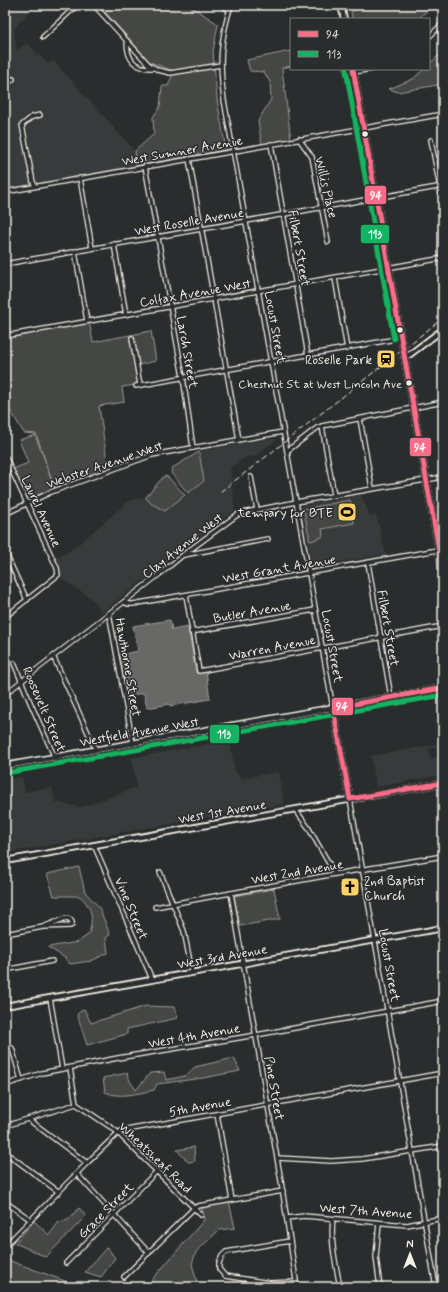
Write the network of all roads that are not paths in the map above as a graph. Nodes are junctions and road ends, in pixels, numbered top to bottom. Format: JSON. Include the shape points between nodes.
{"nodes":[{"id":1,"x":78,"y":5,"type":"edge"},
{"id":2,"x":94,"y":5,"type":"edge"},
{"id":3,"x":222,"y":5,"type":"edge"},
{"id":4,"x":231,"y":5,"type":"edge"},
{"id":5,"x":341,"y":5,"type":"edge"},
{"id":6,"x":229,"y":10,"type":"junction"},
{"id":7,"x":344,"y":18,"type":"edge"},
{"id":8,"x":443,"y":24,"type":"edge"},
{"id":9,"x":430,"y":36,"type":"edge"},
{"id":10,"x":43,"y":38,"type":"dead end"},
{"id":11,"x":127,"y":41,"type":"junction"},
{"id":12,"x":220,"y":65,"type":"junction"},
{"id":13,"x":153,"y":68,"type":"junction"},
{"id":14,"x":354,"y":71,"type":"edge"},
{"id":15,"x":13,"y":79,"type":"dead end"},
{"id":16,"x":5,"y":86,"type":"edge"},
{"id":17,"x":443,"y":114,"type":"edge"},
{"id":18,"x":40,"y":116,"type":"dead end"},
{"id":19,"x":364,"y":129,"type":"junction"},
{"id":20,"x":299,"y":139,"type":"junction"},
{"id":21,"x":431,"y":140,"type":"dead end"},
{"id":22,"x":272,"y":144,"type":"junction"},
{"id":23,"x":233,"y":150,"type":"junction"},
{"id":24,"x":189,"y":159,"type":"junction"},
{"id":25,"x":145,"y":166,"type":"junction"},
{"id":26,"x":80,"y":178,"type":"junction"},
{"id":27,"x":35,"y":186,"type":"junction"},
{"id":28,"x":441,"y":187,"type":"edge"},
{"id":29,"x":5,"y":192,"type":"edge"},
{"id":30,"x":376,"y":198,"type":"junction"},
{"id":31,"x":443,"y":204,"type":"edge"},
{"id":32,"x":323,"y":208,"type":"junction"},
{"id":33,"x":284,"y":214,"type":"junction"},
{"id":34,"x":246,"y":221,"type":"junction"},
{"id":35,"x":201,"y":229,"type":"junction"},
{"id":36,"x":158,"y":237,"type":"junction"},
{"id":37,"x":328,"y":242,"type":"dead end"},
{"id":38,"x":114,"y":244,"type":"junction"},
{"id":39,"x":92,"y":248,"type":"junction"},
{"id":40,"x":75,"y":251,"type":"junction"},
{"id":41,"x":443,"y":258,"type":"edge"},
{"id":42,"x":5,"y":264,"type":"edge"},
{"id":43,"x":388,"y":268,"type":"junction"},
{"id":44,"x":335,"y":278,"type":"junction"},
{"id":45,"x":296,"y":285,"type":"junction"},
{"id":46,"x":258,"y":291,"type":"junction"},
{"id":47,"x":214,"y":299,"type":"junction"},
{"id":48,"x":170,"y":307,"type":"junction"},
{"id":49,"x":126,"y":315,"type":"junction"},
{"id":50,"x":5,"y":318,"type":"edge"},
{"id":51,"x":87,"y":321,"type":"junction"},
{"id":52,"x":443,"y":331,"type":"edge"},
{"id":53,"x":6,"y":336,"type":"edge"},
{"id":54,"x":132,"y":338,"type":"dead end"},
{"id":55,"x":401,"y":338,"type":"junction"},
{"id":56,"x":347,"y":348,"type":"junction"},
{"id":57,"x":308,"y":355,"type":"junction"},
{"id":58,"x":404,"y":356,"type":"junction"},
{"id":59,"x":271,"y":362,"type":"junction"},
{"id":60,"x":227,"y":370,"type":"junction"},
{"id":61,"x":183,"y":377,"type":"junction"},
{"id":62,"x":443,"y":402,"type":"edge"},
{"id":63,"x":414,"y":408,"type":"junction"},
{"id":64,"x":360,"y":419,"type":"junction"},
{"id":65,"x":322,"y":426,"type":"junction"},
{"id":66,"x":283,"y":432,"type":"junction"},
{"id":67,"x":239,"y":440,"type":"junction"},
{"id":68,"x":193,"y":448,"type":"junction"},
{"id":69,"x":287,"y":451,"type":"junction"},
{"id":70,"x":5,"y":456,"type":"edge"},
{"id":71,"x":251,"y":477,"type":"dead end"},
{"id":72,"x":443,"y":477,"type":"edge"},
{"id":73,"x":426,"y":480,"type":"junction"},
{"id":74,"x":372,"y":488,"type":"junction"},
{"id":75,"x":334,"y":495,"type":"junction"},
{"id":76,"x":296,"y":502,"type":"junction"},
{"id":77,"x":26,"y":504,"type":"junction"},
{"id":78,"x":257,"y":510,"type":"junction"},
{"id":79,"x":5,"y":514,"type":"edge"},
{"id":80,"x":268,"y":539,"type":"dead end"},
{"id":81,"x":441,"y":550,"type":"edge"},
{"id":82,"x":5,"y":552,"type":"edge"},
{"id":83,"x":183,"y":555,"type":"junction"},
{"id":84,"x":368,"y":563,"type":"junction"},
{"id":85,"x":309,"y":573,"type":"junction"},
{"id":86,"x":443,"y":573,"type":"edge"},
{"id":87,"x":186,"y":595,"type":"junction"},
{"id":88,"x":27,"y":600,"type":"junction"},
{"id":89,"x":124,"y":602,"type":"junction"},
{"id":90,"x":315,"y":610,"type":"junction"},
{"id":91,"x":109,"y":613,"type":"junction"},
{"id":92,"x":5,"y":617,"type":"edge"},
{"id":93,"x":443,"y":626,"type":"edge"},
{"id":94,"x":191,"y":632,"type":"junction"},
{"id":95,"x":380,"y":637,"type":"junction"},
{"id":96,"x":322,"y":647,"type":"junction"},
{"id":97,"x":53,"y":656,"type":"junction"},
{"id":98,"x":14,"y":663,"type":"dead end"},
{"id":99,"x":21,"y":681,"type":"junction"},
{"id":100,"x":443,"y":688,"type":"edge"},
{"id":101,"x":5,"y":694,"type":"edge"},
{"id":102,"x":443,"y":694,"type":"edge"},
{"id":103,"x":391,"y":698,"type":"junction"},
{"id":104,"x":334,"y":710,"type":"junction"},
{"id":105,"x":134,"y":746,"type":"junction"},
{"id":106,"x":97,"y":753,"type":"junction"},
{"id":107,"x":56,"y":760,"type":"junction"},
{"id":108,"x":5,"y":766,"type":"edge"},
{"id":109,"x":5,"y":772,"type":"edge"},
{"id":110,"x":443,"y":782,"type":"edge"},
{"id":111,"x":350,"y":799,"type":"junction"},
{"id":112,"x":295,"y":809,"type":"junction"},
{"id":113,"x":94,"y":845,"type":"junction"},
{"id":114,"x":443,"y":856,"type":"edge"},
{"id":115,"x":5,"y":860,"type":"edge"},
{"id":116,"x":362,"y":870,"type":"junction"},
{"id":117,"x":160,"y":872,"type":"dead end"},
{"id":118,"x":335,"y":874,"type":"junction"},
{"id":119,"x":231,"y":893,"type":"junction"},
{"id":120,"x":173,"y":904,"type":"junction"},
{"id":121,"x":155,"y":907,"type":"dead end"},
{"id":122,"x":43,"y":927,"type":"junction"},
{"id":123,"x":443,"y":928,"type":"edge"},
{"id":124,"x":5,"y":934,"type":"edge"},
{"id":125,"x":374,"y":940,"type":"junction"},
{"id":126,"x":52,"y":961,"type":"dead end"},
{"id":127,"x":243,"y":963,"type":"junction"},
{"id":128,"x":5,"y":970,"type":"edge"},
{"id":129,"x":192,"y":972,"type":"junction"},
{"id":130,"x":152,"y":980,"type":"junction"},
{"id":131,"x":5,"y":996,"type":"edge"},
{"id":132,"x":50,"y":998,"type":"junction"},
{"id":133,"x":443,"y":1001,"type":"edge"},
{"id":134,"x":6,"y":1005,"type":"edge"},
{"id":135,"x":387,"y":1011,"type":"junction"},
{"id":136,"x":256,"y":1035,"type":"junction"},
{"id":137,"x":5,"y":1047,"type":"edge"},
{"id":138,"x":70,"y":1068,"type":"junction"},
{"id":139,"x":62,"y":1069,"type":"junction"},
{"id":140,"x":443,"y":1073,"type":"edge"},
{"id":141,"x":21,"y":1080,"type":"junction"},
{"id":142,"x":400,"y":1081,"type":"junction"},
{"id":143,"x":5,"y":1085,"type":"edge"},
{"id":144,"x":76,"y":1104,"type":"junction"},
{"id":145,"x":267,"y":1104,"type":"junction"},
{"id":146,"x":217,"y":1114,"type":"junction"},
{"id":147,"x":28,"y":1119,"type":"junction"},
{"id":148,"x":5,"y":1126,"type":"edge"},
{"id":149,"x":118,"y":1132,"type":"junction"},
{"id":150,"x":443,"y":1146,"type":"edge"},
{"id":151,"x":412,"y":1151,"type":"junction"},
{"id":152,"x":5,"y":1152,"type":"edge"},
{"id":153,"x":278,"y":1158,"type":"junction"},
{"id":154,"x":87,"y":1163,"type":"junction"},
{"id":155,"x":158,"y":1171,"type":"junction"},
{"id":156,"x":77,"y":1174,"type":"junction"},
{"id":157,"x":59,"y":1192,"type":"junction"},
{"id":158,"x":283,"y":1192,"type":"junction"},
{"id":159,"x":232,"y":1200,"type":"junction"},
{"id":160,"x":5,"y":1202,"type":"edge"},
{"id":161,"x":194,"y":1208,"type":"junction"},
{"id":162,"x":114,"y":1215,"type":"junction"},
{"id":163,"x":201,"y":1215,"type":"dead end"},
{"id":164,"x":287,"y":1218,"type":"junction"},
{"id":165,"x":333,"y":1218,"type":"junction"},
{"id":166,"x":443,"y":1218,"type":"edge"},
{"id":167,"x":31,"y":1220,"type":"junction"},
{"id":168,"x":424,"y":1222,"type":"junction"},
{"id":169,"x":379,"y":1223,"type":"junction"},
{"id":170,"x":290,"y":1242,"type":"junction"},
{"id":171,"x":6,"y":1246,"type":"edge"},
{"id":172,"x":149,"y":1253,"type":"junction"},
{"id":173,"x":66,"y":1263,"type":"dead end"},
{"id":174,"x":124,"y":1277,"type":"dead end"},
{"id":175,"x":296,"y":1282,"type":"junction"},
{"id":176,"x":297,"y":1287,"type":"edge"},
{"id":177,"x":340,"y":1287,"type":"edge"},
{"id":178,"x":380,"y":1287,"type":"edge"},
{"id":179,"x":436,"y":1287,"type":"edge"}],
"edges":[{"from":1,"to":10,"type":"street"},
{"from":2,"to":11,"type":"street"},
{"from":3,"to":6,"type":"street"},
{"from":4,"to":6,"type":"street","name":"Locust Street"},
{"from":5,"to":7,"type":"street"},
{"from":6,"to":12,"type":"street","name":"Locust Street"},
{"from":8,"to":9,"type":"street"},
{"from":11,"to":13,"type":"street"},
{"from":11,"to":13,"type":"street","via":[[127,51],[133,63],[144,69]]},
{"from":12,"to":13,"type":"street","via":[[170,73]]},
{"from":12,"to":23,"type":"street","name":"Locust Street"},
{"from":14,"to":19,"type":"street"},
{"from":15,"to":16,"type":"street"},
{"from":17,"to":19,"type":"street","name":"West Sumner Avenue"},
{"from":18,"to":27,"type":"street","via":[[32,117],[22,125],[32,182]]},
{"from":19,"to":20,"type":"street","name":"West Sumner Avenue"},
{"from":19,"to":30,"type":"street"},
{"from":20,"to":22,"type":"street","name":"West Sumner Avenue"},
{"from":20,"to":32,"type":"street","name":"Willis Place","via":[[312,157]]},
{"from":21,"to":28,"type":"street"},
{"from":22,"to":23,"type":"street","name":"West Sumner Avenue"},
{"from":22,"to":33,"type":"street","name":"Filbert Street"},
{"from":23,"to":24,"type":"street","name":"West Sumner Avenue"},
{"from":23,"to":34,"type":"street","name":"Locust Street"},
{"from":24,"to":25,"type":"street","name":"West Sumner Avenue"},
{"from":24,"to":35,"type":"street"},
{"from":25,"to":26,"type":"street","name":"West Sumner Avenue"},
{"from":25,"to":36,"type":"street","name":"Larch Street"},
{"from":26,"to":27,"type":"street","name":"West Sumner Avenue"},
{"from":26,"to":39,"type":"street"},
{"from":27,"to":29,"type":"street","name":"West Sumner Avenue"},
{"from":28,"to":30,"type":"street","name":"West Roselle Avenue"},
{"from":28,"to":31,"type":"street"},
{"from":30,"to":32,"type":"street","name":"West Roselle Avenue"},
{"from":30,"to":43,"type":"street"},
{"from":32,"to":33,"type":"street","name":"West Roselle Avenue"},
{"from":32,"to":37,"type":"street","name":"Willis Place"},
{"from":33,"to":34,"type":"street","name":"West Roselle Avenue"},
{"from":33,"to":45,"type":"street","name":"Filbert Street"},
{"from":34,"to":35,"type":"street","name":"West Roselle Avenue"},
{"from":34,"to":46,"type":"street","name":"Locust Street"},
{"from":35,"to":36,"type":"street","name":"West Roselle Avenue"},
{"from":35,"to":47,"type":"street"},
{"from":36,"to":38,"type":"street","name":"West Roselle Avenue"},
{"from":36,"to":48,"type":"street","name":"Larch Street"},
{"from":38,"to":39,"type":"street","name":"West Roselle Avenue"},
{"from":38,"to":49,"type":"street"},
{"from":39,"to":40,"type":"street","name":"West Roselle Avenue"},
{"from":40,"to":42,"type":"street","name":"West Roselle Avenue"},
{"from":40,"to":51,"type":"street"},
{"from":41,"to":43,"type":"street","name":"Colfax Avenue West"},
{"from":43,"to":44,"type":"street","name":"Colfax Avenue West"},
{"from":43,"to":55,"type":"street"},
{"from":44,"to":45,"type":"street","name":"Colfax Avenue West"},
{"from":44,"to":56,"type":"street"},
{"from":45,"to":46,"type":"street","name":"Colfax Avenue West"},
{"from":45,"to":57,"type":"street","name":"Filbert Street"},
{"from":46,"to":47,"type":"street","name":"Colfax Avenue West"},
{"from":46,"to":59,"type":"street","name":"Locust Street"},
{"from":47,"to":48,"type":"street","name":"Colfax Avenue West"},
{"from":47,"to":60,"type":"street"},
{"from":48,"to":49,"type":"street","name":"Colfax Avenue West"},
{"from":48,"to":61,"type":"street","name":"Larch Street"},
{"from":49,"to":51,"type":"street","name":"Colfax Avenue West"},
{"from":50,"to":53,"type":"street"},
{"from":51,"to":53,"type":"street","name":"Colfax Avenue West"},
{"from":52,"to":58,"type":"street"},
{"from":54,"to":61,"type":"street","via":[[138,385]]},
{"from":55,"to":56,"type":"street"},
{"from":55,"to":58,"type":"street"},
{"from":56,"to":57,"type":"street"},
{"from":57,"to":59,"type":"street"},
{"from":58,"to":63,"type":"street"},
{"from":59,"to":60,"type":"street"},
{"from":59,"to":66,"type":"street","name":"Locust Street"},
{"from":60,"to":61,"type":"street"},
{"from":60,"to":67,"type":"street"},
{"from":61,"to":68,"type":"street","name":"Larch Street"},
{"from":62,"to":63,"type":"street"},
{"from":63,"to":64,"type":"street"},
{"from":63,"to":73,"type":"street"},
{"from":64,"to":65,"type":"street"},
{"from":64,"to":74,"type":"street"},
{"from":65,"to":69,"type":"street"},
{"from":65,"to":75,"type":"street"},
{"from":66,"to":67,"type":"street","name":"Webster Avenue West"},
{"from":66,"to":69,"type":"street","name":"Locust Street"},
{"from":67,"to":68,"type":"street","name":"Webster Avenue West"},
{"from":68,"to":77,"type":"street","name":"Webster Avenue West","via":[[144,458],[51,492]]},
{"from":69,"to":76,"type":"street","name":"Locust Street"},
{"from":70,"to":77,"type":"street","name":"Laurel Avenue"},
{"from":71,"to":78,"type":"street"},
{"from":72,"to":73,"type":"street","name":"Clay Avenue West"},
{"from":73,"to":74,"type":"street","name":"Clay Avenue West"},
{"from":73,"to":81,"type":"street"},
{"from":74,"to":75,"type":"street","name":"Clay Avenue West"},
{"from":75,"to":76,"type":"street","name":"Clay Avenue West"},
{"from":76,"to":78,"type":"street","name":"Clay Avenue West"},
{"from":76,"to":85,"type":"street","name":"Locust Street"},
{"from":77,"to":79,"type":"street","name":"Webster Avenue West"},
{"from":77,"to":88,"type":"street","name":"Laurel Avenue","via":[[58,575]]},
{"from":78,"to":83,"type":"street","name":"Clay Avenue West","via":[[237,515]]},
{"from":80,"to":83,"type":"street"},
{"from":81,"to":84,"type":"street","name":"West Grant Avenue"},
{"from":81,"to":86,"type":"street"},
{"from":82,"to":88,"type":"street"},
{"from":83,"to":89,"type":"street","name":"Clay Avenue West"},
{"from":84,"to":85,"type":"street","name":"West Grant Avenue"},
{"from":84,"to":95,"type":"street","name":"Filbert Street"},
{"from":85,"to":87,"type":"street","name":"West Grant Avenue"},
{"from":85,"to":90,"type":"street","name":"Locust Street"},
{"from":87,"to":89,"type":"street","name":"West Grant Avenue","via":[[133,604]]},
{"from":87,"to":94,"type":"street"},
{"from":88,"to":92,"type":"street"},
{"from":89,"to":91,"type":"street","name":"Clay Avenue West"},
{"from":90,"to":94,"type":"street","name":"Butler Avenue"},
{"from":90,"to":96,"type":"street","name":"Locust Street"},
{"from":91,"to":97,"type":"street","name":"Clay Avenue West"},
{"from":91,"to":105,"type":"street","name":"Hawthorne Street"},
{"from":93,"to":95,"type":"street","name":"Warren Avenue"},
{"from":94,"to":96,"type":"street","name":"Warren Avenue","via":[[199,671]]},
{"from":95,"to":96,"type":"street","name":"Warren Avenue"},
{"from":95,"to":103,"type":"street","name":"Filbert Street"},
{"from":96,"to":104,"type":"street","name":"Locust Street"},
{"from":97,"to":99,"type":"street","name":"Clay Avenue West"},
{"from":97,"to":106,"type":"street"},
{"from":98,"to":99,"type":"street","name":"Roosevelt Street"},
{"from":99,"to":101,"type":"street","name":"Clay Avenue West"},
{"from":99,"to":107,"type":"street","name":"Roosevelt Street"},
{"from":100,"to":103,"type":"main road","name":"Westfield Avenue West"},
{"from":102,"to":104,"type":"main road","name":"Westfield Avenue West"},
{"from":103,"to":104,"type":"main road","name":"Westfield Avenue West"},
{"from":104,"to":105,"type":"main road","name":"Westfield Avenue West"},
{"from":104,"to":111,"type":"street","name":"Locust Street"},
{"from":105,"to":106,"type":"main road","name":"Westfield Avenue West"},
{"from":106,"to":107,"type":"main road","name":"Westfield Avenue West"},
{"from":107,"to":108,"type":"main road","name":"Westfield Avenue West"},
{"from":107,"to":109,"type":"main road","name":"Westfield Avenue West"},
{"from":110,"to":111,"type":"street","name":"West 1st Avenue"},
{"from":111,"to":112,"type":"street","name":"West 1st Avenue"},
{"from":111,"to":116,"type":"street","name":"Locust Street"},
{"from":112,"to":113,"type":"street","name":"West 1st Avenue"},
{"from":112,"to":118,"type":"street"},
{"from":113,"to":115,"type":"street","name":"West 1st Avenue"},
{"from":113,"to":130,"type":"street","name":"Vine Street"},
{"from":114,"to":116,"type":"street","name":"West 2nd Avenue"},
{"from":116,"to":118,"type":"street","name":"West 2nd Avenue"},
{"from":116,"to":125,"type":"street","name":"Locust Street"},
{"from":117,"to":120,"type":"street"},
{"from":118,"to":119,"type":"street","name":"West 2nd Avenue"},
{"from":119,"to":120,"type":"street","name":"West 2nd Avenue"},
{"from":119,"to":127,"type":"street","name":"Pine Street"},
{"from":120,"to":121,"type":"street","name":"West 2nd Avenue"},
{"from":120,"to":129,"type":"street","via":[[184,931]]},
{"from":122,"to":122,"type":"street","via":[[70,926],[72,922],[66,918]]},
{"from":122,"to":124,"type":"street"},
{"from":123,"to":125,"type":"street","name":"West 3rd Avenue"},
{"from":125,"to":127,"type":"street","name":"West 3rd Avenue"},
{"from":125,"to":135,"type":"street","name":"Locust Street"},
{"from":126,"to":128,"type":"street"},
{"from":127,"to":129,"type":"street","name":"West 3rd Avenue"},
{"from":127,"to":136,"type":"street","name":"Pine Street"},
{"from":129,"to":130,"type":"street","name":"West 3rd Avenue"},
{"from":130,"to":132,"type":"street","name":"West 3rd Avenue"},
{"from":131,"to":134,"type":"street"},
{"from":132,"to":134,"type":"street","name":"West 3rd Avenue"},
{"from":132,"to":139,"type":"street"},
{"from":133,"to":135,"type":"street","name":"West 4th Avenue"},
{"from":135,"to":136,"type":"street","name":"West 4th Avenue"},
{"from":135,"to":142,"type":"street","name":"Locust Street"},
{"from":136,"to":138,"type":"street","name":"West 4th Avenue"},
{"from":136,"to":145,"type":"street","name":"Pine Street"},
{"from":137,"to":141,"type":"street","via":[[12,1048]]},
{"from":138,"to":139,"type":"street","name":"West 4th Avenue"},
{"from":138,"to":144,"type":"street"},
{"from":139,"to":141,"type":"street","name":"West 4th Avenue"},
{"from":140,"to":142,"type":"street","name":"5th Avenue"},
{"from":141,"to":143,"type":"street","name":"West 4th Avenue"},
{"from":142,"to":145,"type":"street","name":"5th Avenue"},
{"from":142,"to":151,"type":"street","name":"Locust Street"},
{"from":144,"to":147,"type":"street"},
{"from":144,"to":149,"type":"street","name":"Wheatsheaf Road"},
{"from":145,"to":146,"type":"street","name":"5th Avenue"},
{"from":145,"to":153,"type":"street","name":"Pine Street"},
{"from":146,"to":149,"type":"street","name":"5th Avenue"},
{"from":146,"to":159,"type":"street"},
{"from":147,"to":148,"type":"street"},
{"from":147,"to":154,"type":"street"},
{"from":149,"to":154,"type":"street"},
{"from":149,"to":155,"type":"street","name":"Wheatsheaf Road"},
{"from":150,"to":151,"type":"street"},
{"from":151,"to":153,"type":"street","via":[[331,1161]]},
{"from":151,"to":168,"type":"street","name":"Locust Street"},
{"from":152,"to":157,"type":"street"},
{"from":153,"to":158,"type":"street","name":"Pine Street"},
{"from":154,"to":156,"type":"street"},
{"from":155,"to":161,"type":"street","name":"Wheatsheaf Road"},
{"from":155,"to":162,"type":"street","name":"Grace Street"},
{"from":156,"to":157,"type":"street"},
{"from":156,"to":162,"type":"street"},
{"from":157,"to":167,"type":"street"},
{"from":158,"to":159,"type":"street"},
{"from":158,"to":164,"type":"street","name":"Pine Street"},
{"from":159,"to":161,"type":"street"},
{"from":160,"to":167,"type":"street"},
{"from":161,"to":163,"type":"street","name":"Wheatsheaf Road"},
{"from":161,"to":172,"type":"street"},
{"from":162,"to":172,"type":"street"},
{"from":162,"to":173,"type":"street","name":"Grace Street"},
{"from":164,"to":165,"type":"street","name":"West 7th Avenue"},
{"from":164,"to":170,"type":"street","name":"Pine Street"},
{"from":165,"to":169,"type":"street","name":"West 7th Avenue"},
{"from":165,"to":177,"type":"street","via":[[332,1241]]},
{"from":166,"to":168,"type":"street","name":"West 7th Avenue"},
{"from":167,"to":171,"type":"street"},
{"from":168,"to":169,"type":"street","name":"West 7th Avenue","via":[[407,1225]]},
{"from":168,"to":179,"type":"street","name":"Locust Street"},
{"from":169,"to":178,"type":"street","via":[[376,1257]]},
{"from":170,"to":175,"type":"street","name":"Pine Street"},
{"from":170,"to":175,"type":"street","via":[[226,1252],[220,1258],[219,1266],[222,1274],[227,1277],[270,1283]]},
{"from":172,"to":174,"type":"street"},
{"from":175,"to":176,"type":"street","name":"Pine Street"}]}
